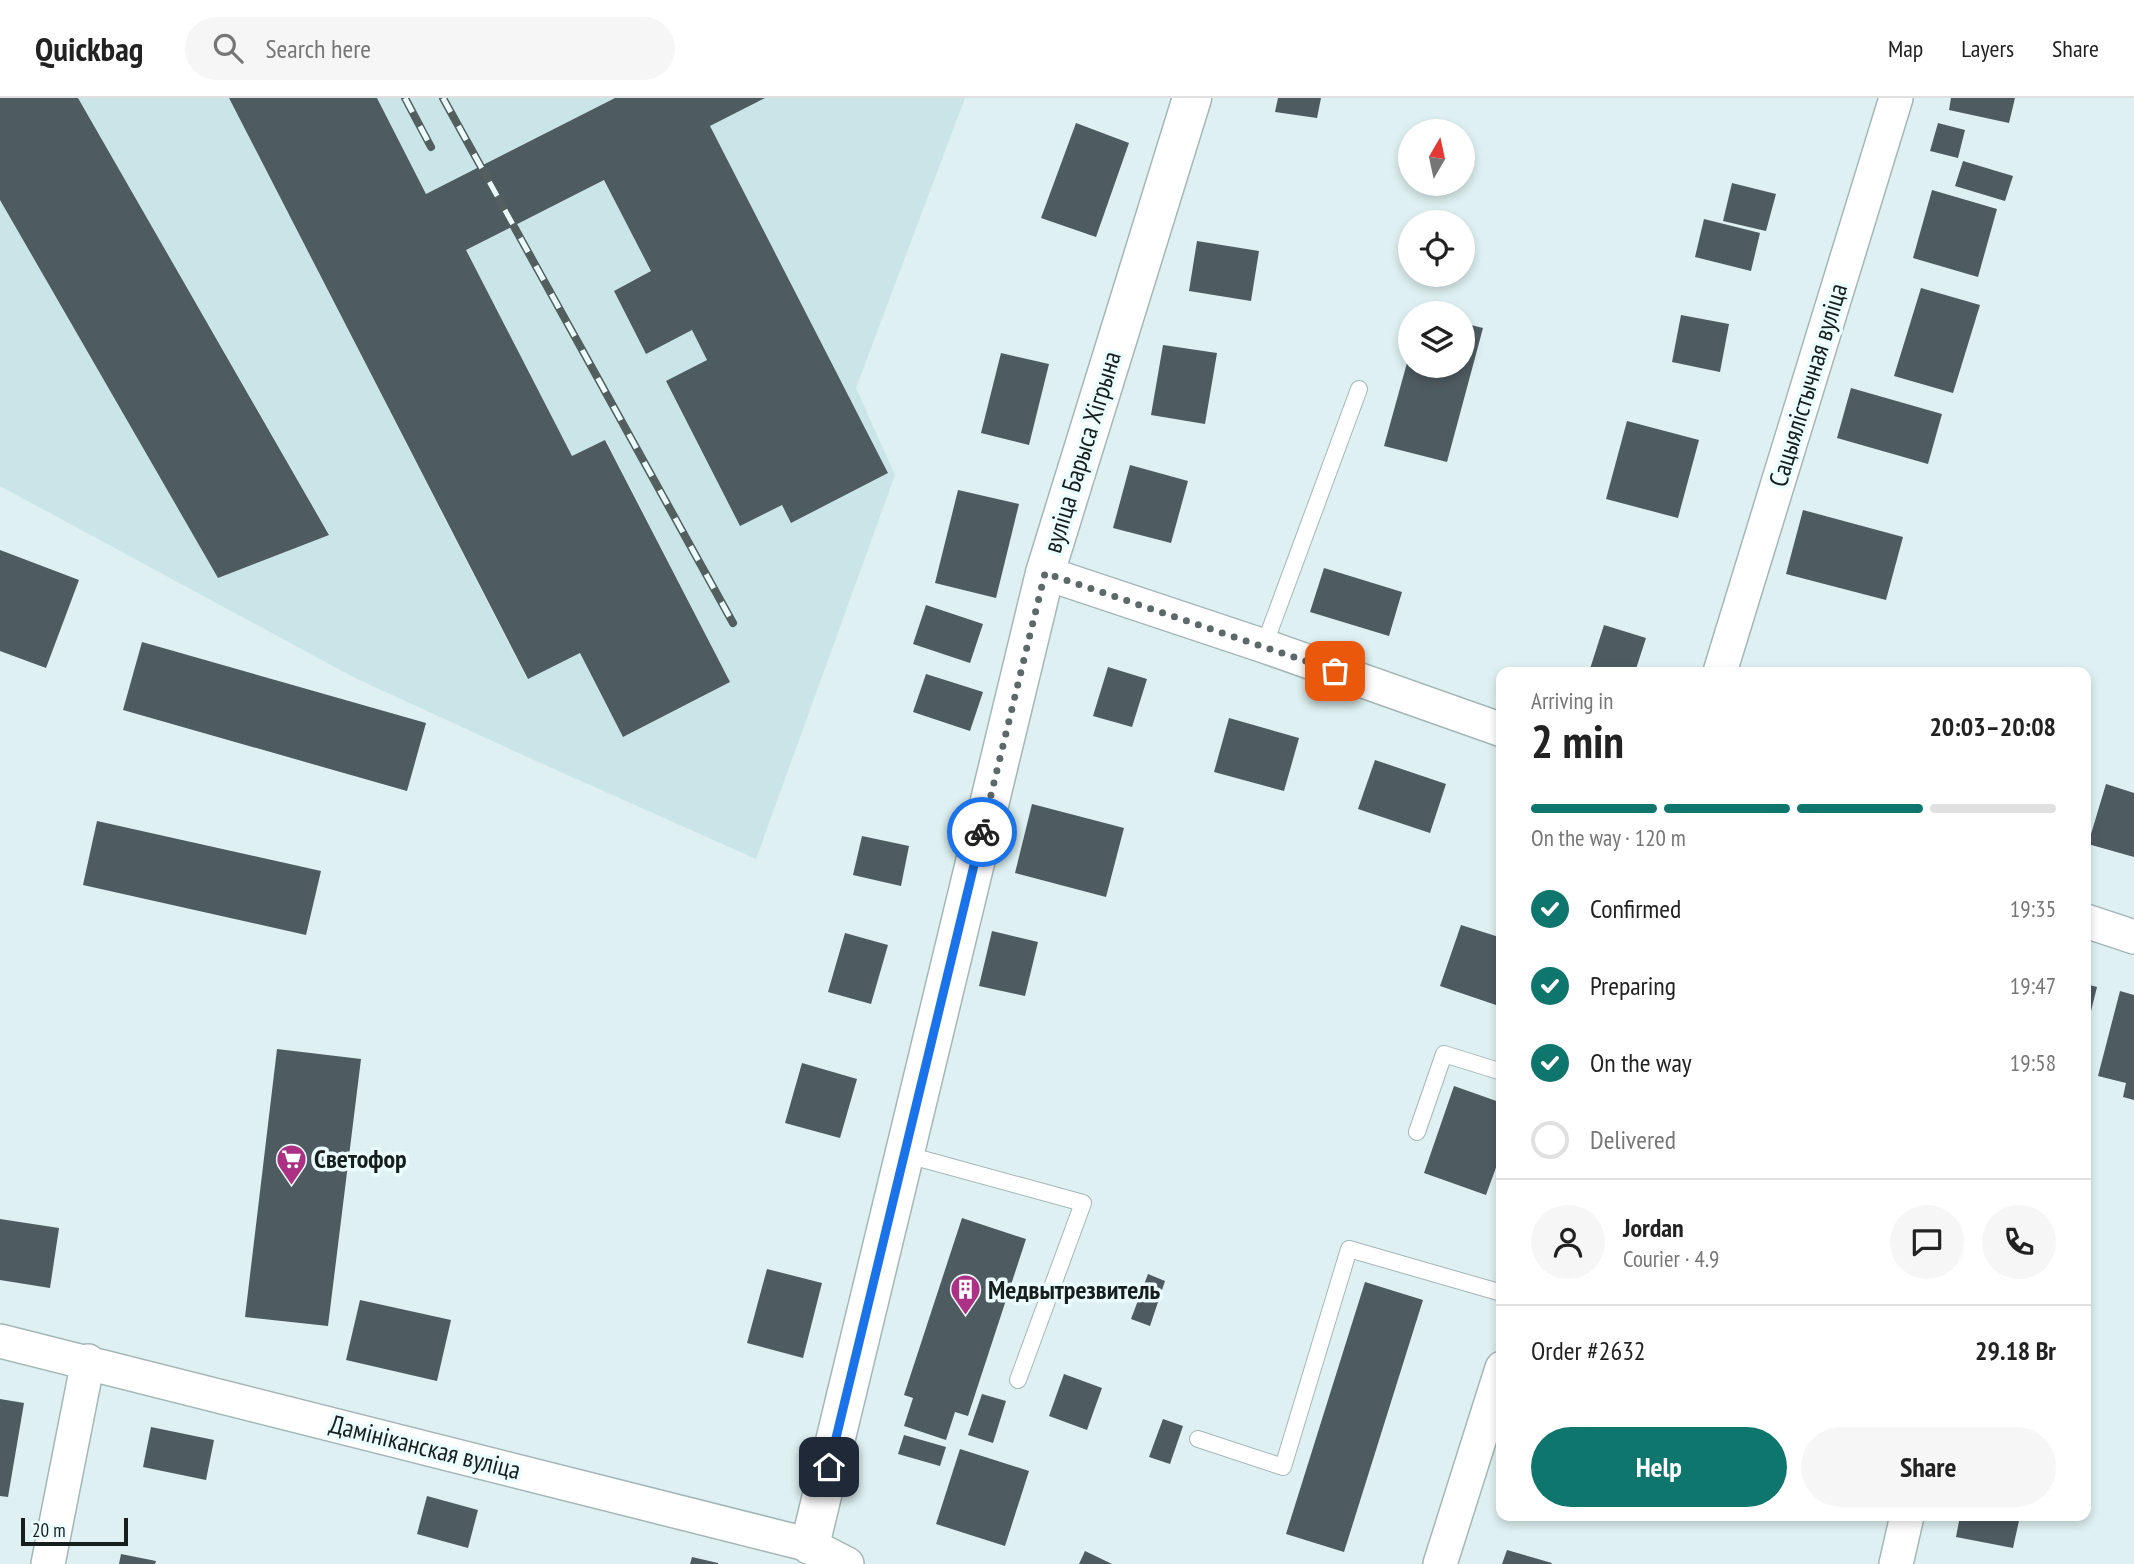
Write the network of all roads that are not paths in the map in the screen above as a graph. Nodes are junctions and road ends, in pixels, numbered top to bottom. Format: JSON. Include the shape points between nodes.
{"nodes":[{"id":1,"x":1192,"y":98,"type":"edge"},
{"id":2,"x":1896,"y":98,"type":"edge"},
{"id":3,"x":1359,"y":390,"type":"dead end"},
{"id":4,"x":1045,"y":573,"type":"junction"},
{"id":5,"x":1264,"y":646,"type":"junction"},
{"id":6,"x":1722,"y":667,"type":"edge"},
{"id":7,"x":1496,"y":728,"type":"edge"},
{"id":8,"x":2091,"y":923,"type":"edge"},
{"id":9,"x":2134,"y":937,"type":"edge"},
{"id":10,"x":1496,"y":1070,"type":"edge"},
{"id":11,"x":1417,"y":1132,"type":"dead end"},
{"id":12,"x":904,"y":1154,"type":"junction"},
{"id":13,"x":1496,"y":1291,"type":"edge"},
{"id":14,"x":0,"y":1341,"type":"edge"},
{"id":15,"x":88,"y":1361,"type":"junction"},
{"id":16,"x":1018,"y":1380,"type":"dead end"},
{"id":17,"x":1496,"y":1387,"type":"edge"},
{"id":18,"x":1198,"y":1439,"type":"dead end"},
{"id":19,"x":1906,"y":1521,"type":"edge"},
{"id":20,"x":807,"y":1555,"type":"edge"},
{"id":21,"x":48,"y":1564,"type":"edge"},
{"id":22,"x":847,"y":1564,"type":"edge"},
{"id":23,"x":1440,"y":1564,"type":"edge"},
{"id":24,"x":1896,"y":1564,"type":"edge"}],
"edges":[{"from":1,"to":4,"type":"street","name":"вуліца Барыса Хігрына"},
{"from":2,"to":6,"type":"street","name":"Сацыялістычная вуліца"},
{"from":3,"to":5,"type":"lane"},
{"from":4,"to":5,"type":"street"},
{"from":4,"to":12,"type":"street","name":"вуліца Барыса Хігрына"},
{"from":5,"to":7,"type":"street"},
{"from":8,"to":9,"type":"street"},
{"from":10,"to":11,"type":"lane","via":[[1444,1054]]},
{"from":12,"to":16,"type":"lane","via":[[1083,1203]]},
{"from":12,"to":20,"type":"street","name":"вуліца Барыса Хігрына"},
{"from":13,"to":18,"type":"lane","via":[[1349,1248],[1283,1467]]},
{"from":14,"to":15,"type":"street","name":"Дамініканская вуліца"},
{"from":15,"to":20,"type":"street","name":"Дамініканская вуліца"},
{"from":15,"to":21,"type":"street"},
{"from":17,"to":23,"type":"street"},
{"from":19,"to":24,"type":"street"},
{"from":20,"to":22,"type":"street","name":"Дамініканская вуліца"}]}
